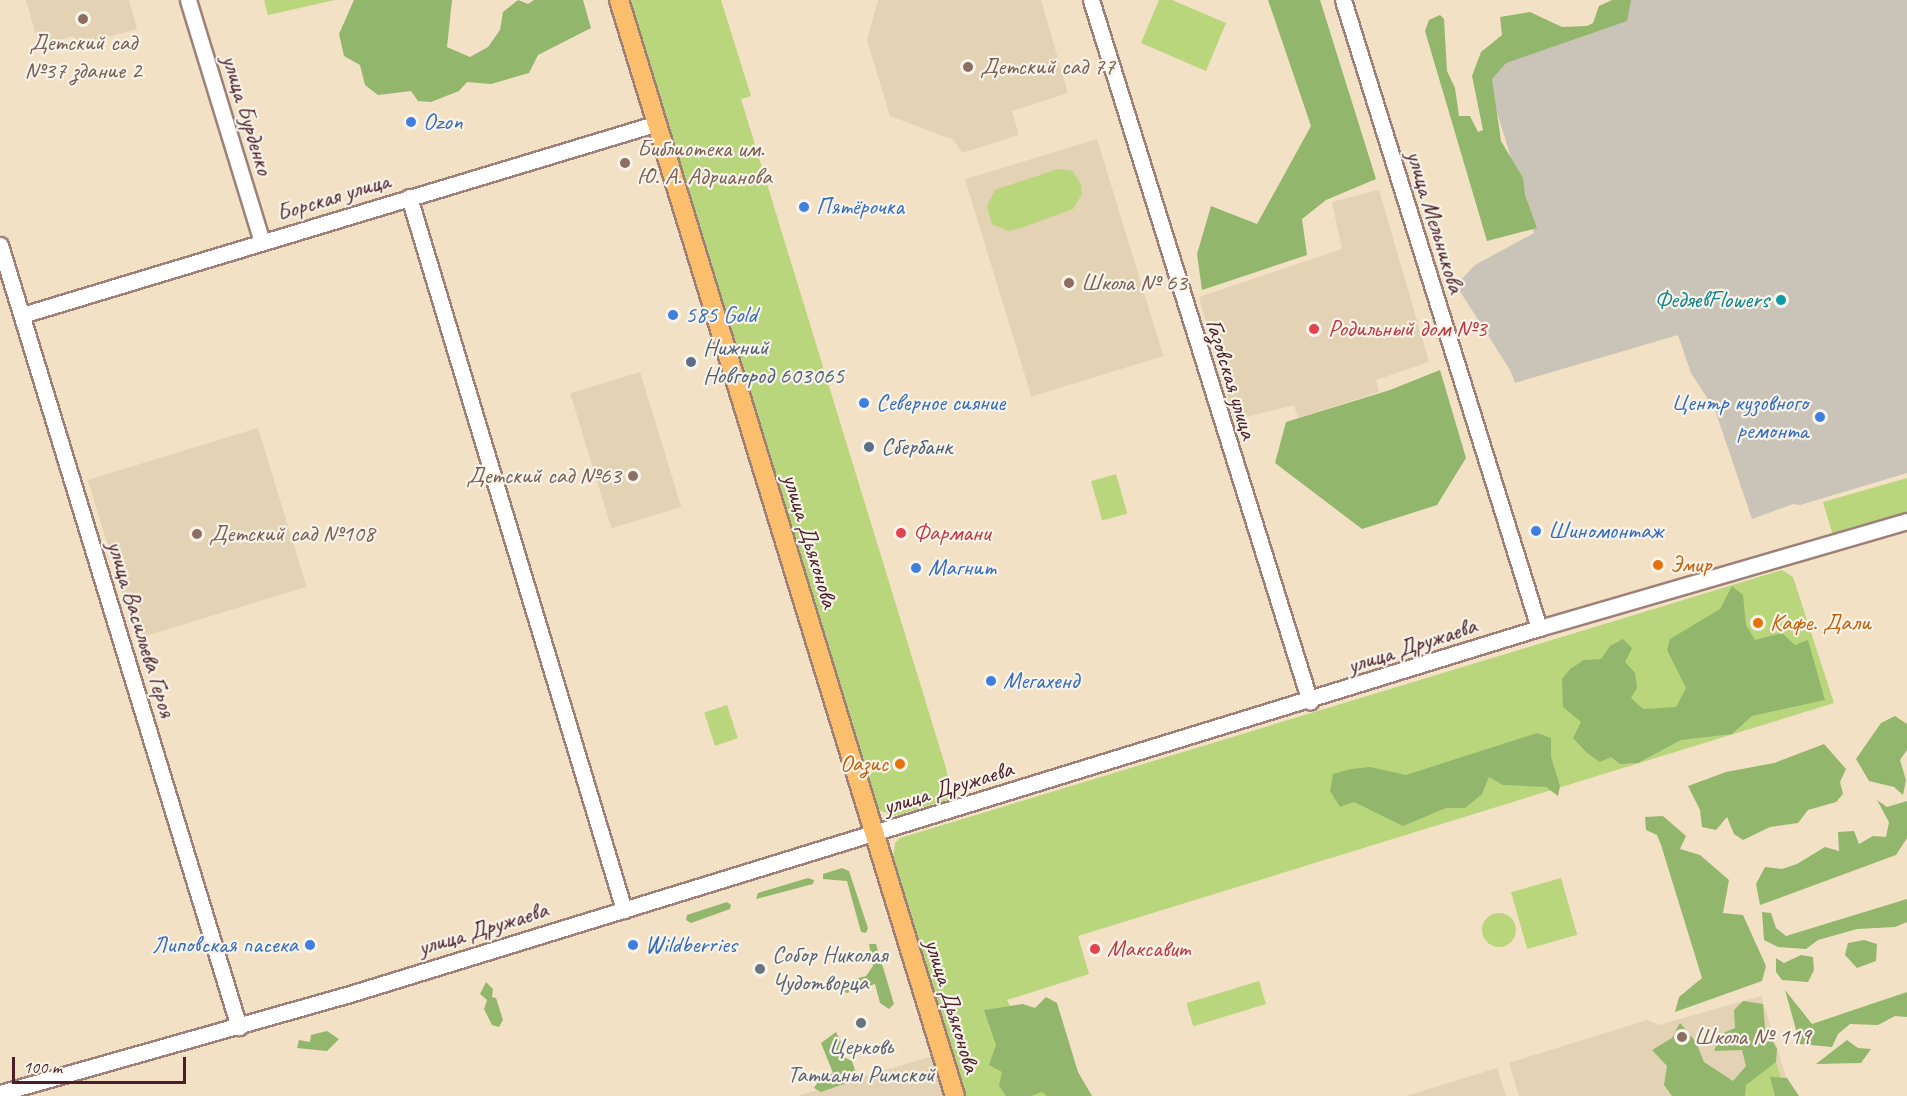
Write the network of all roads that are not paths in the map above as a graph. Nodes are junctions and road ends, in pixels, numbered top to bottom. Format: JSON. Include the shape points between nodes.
{"nodes":[{"id":1,"x":188,"y":0,"type":"edge"},
{"id":2,"x":619,"y":0,"type":"edge"},
{"id":3,"x":1090,"y":0,"type":"edge"},
{"id":4,"x":1342,"y":0,"type":"edge"},
{"id":5,"x":658,"y":123,"type":"junction"},
{"id":6,"x":409,"y":197,"type":"junction"},
{"id":7,"x":262,"y":242,"type":"junction"},
{"id":8,"x":0,"y":245,"type":"edge"},
{"id":9,"x":22,"y":315,"type":"junction"},
{"id":10,"x":1907,"y":522,"type":"edge"},
{"id":11,"x":1539,"y":628,"type":"junction"},
{"id":12,"x":1310,"y":702,"type":"junction"},
{"id":13,"x":874,"y":834,"type":"junction"},
{"id":14,"x":624,"y":910,"type":"junction"},
{"id":15,"x":239,"y":1027,"type":"junction"},
{"id":16,"x":0,"y":1093,"type":"edge"},
{"id":17,"x":955,"y":1096,"type":"edge"}],
"edges":[{"from":1,"to":7,"type":"street","name":"улица Бурденко"},
{"from":2,"to":5,"type":"main road","name":"улица Дьяконова"},
{"from":3,"to":12,"type":"street","name":"Газовская улица"},
{"from":4,"to":11,"type":"street","name":"улица Мельникова"},
{"from":5,"to":6,"type":"street","name":"Борская улица"},
{"from":5,"to":13,"type":"main road","name":"улица Дьяконова"},
{"from":6,"to":7,"type":"street","name":"Борская улица"},
{"from":6,"to":14,"type":"street"},
{"from":7,"to":9,"type":"street","name":"Борская улица"},
{"from":8,"to":9,"type":"street","name":"улица Васильева Героя"},
{"from":9,"to":15,"type":"street","name":"улица Васильева Героя"},
{"from":10,"to":11,"type":"street","name":"улица Дружаева"},
{"from":11,"to":12,"type":"street","name":"улица Дружаева"},
{"from":12,"to":13,"type":"street","name":"улица Дружаева"},
{"from":13,"to":14,"type":"street","name":"улица Дружаева"},
{"from":13,"to":17,"type":"main road","name":"улица Дьяконова"},
{"from":14,"to":15,"type":"street","name":"улица Дружаева"},
{"from":15,"to":16,"type":"street","name":"улица Дружаева"}]}
